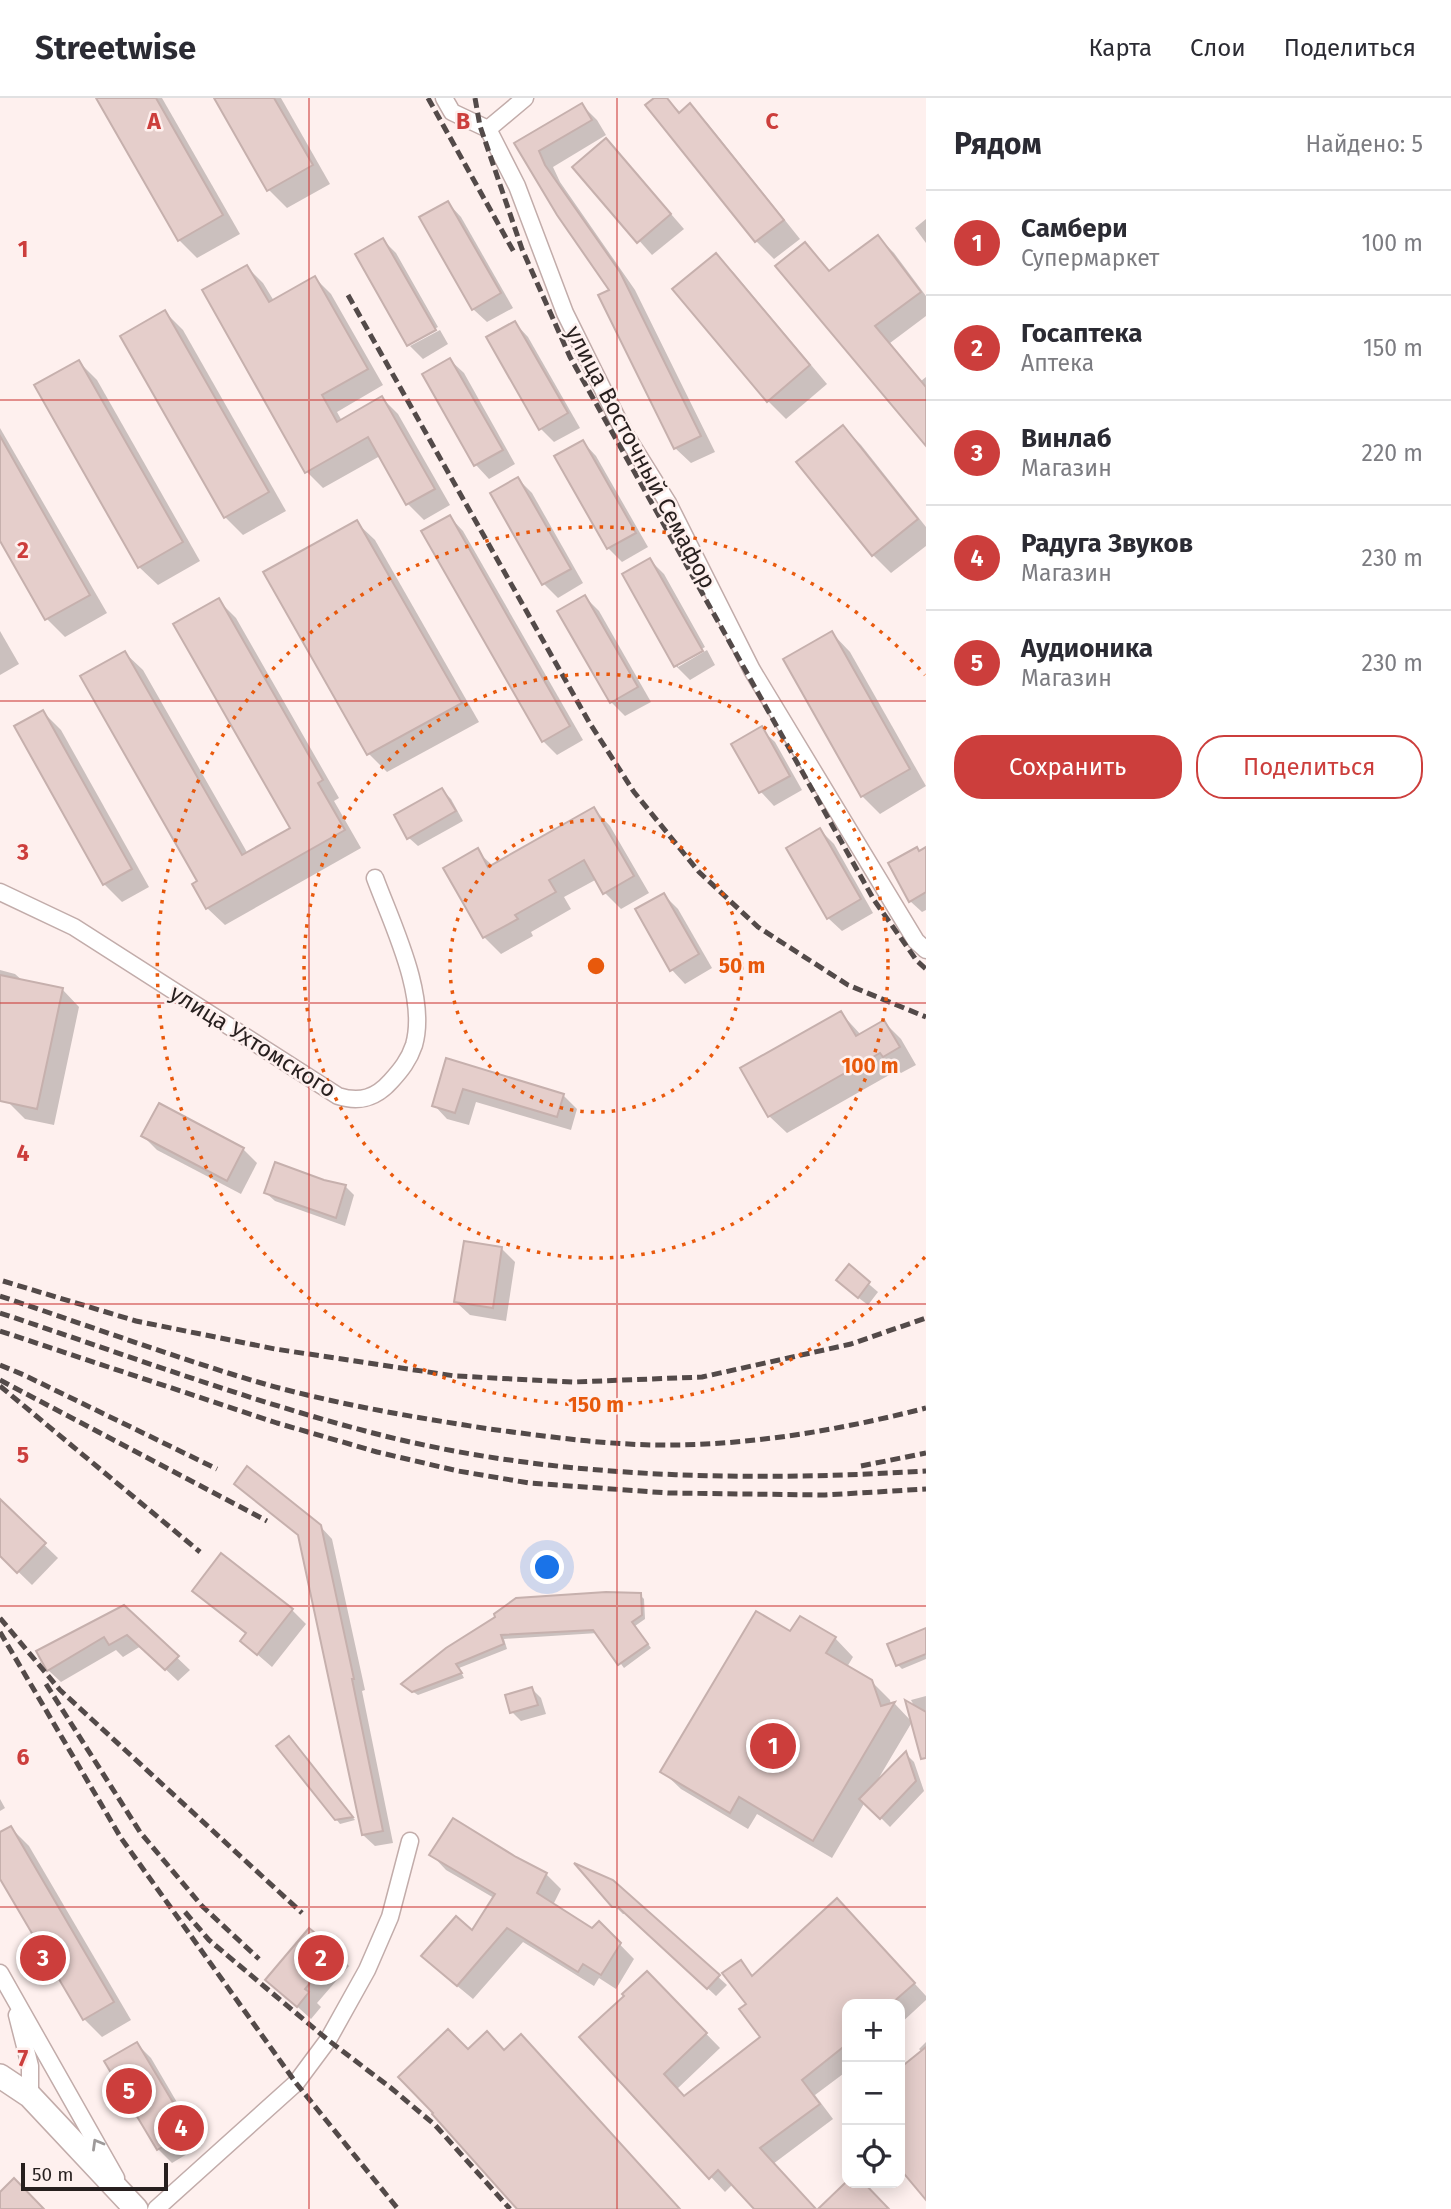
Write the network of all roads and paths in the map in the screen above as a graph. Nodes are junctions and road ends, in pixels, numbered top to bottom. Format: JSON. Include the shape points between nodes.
{"nodes":[{"id":1,"x":444,"y":98,"type":"edge"},
{"id":2,"x":526,"y":98,"type":"edge"},
{"id":3,"x":488,"y":129,"type":"junction"},
{"id":4,"x":375,"y":878,"type":"dead end"},
{"id":5,"x":0,"y":892,"type":"edge"},
{"id":6,"x":926,"y":950,"type":"edge"},
{"id":7,"x":410,"y":1841,"type":"dead end"},
{"id":8,"x":0,"y":1973,"type":"edge"},
{"id":9,"x":13,"y":1995,"type":"junction"},
{"id":10,"x":2,"y":2076,"type":"edge"},
{"id":11,"x":30,"y":2096,"type":"junction"},
{"id":12,"x":133,"y":2206,"type":"edge"},
{"id":13,"x":156,"y":2209,"type":"edge"}],
"edges":[{"from":1,"to":3,"type":"street","via":[[452,112]]},
{"from":2,"to":3,"type":"street"},
{"from":3,"to":6,"type":"street","name":"улица Восточный Семафор","via":[[517,186],[565,313],[625,434],[668,502],[752,670],[916,941]]},
{"from":4,"to":5,"type":"street","name":"улица Ухтомского","via":[[411,973],[417,1024],[404,1066],[381,1092],[359,1100],[338,1096],[74,927]]},
{"from":7,"to":13,"type":"street","via":[[390,1917],[328,2040],[296,2083]]},
{"from":8,"to":9,"type":"street"},
{"from":9,"to":11,"type":"street","via":[[30,2066]]},
{"from":12,"to":9,"type":"street","one_way":true},
{"from":10,"to":11,"type":"main road"},
{"from":11,"to":12,"type":"main road"}]}
